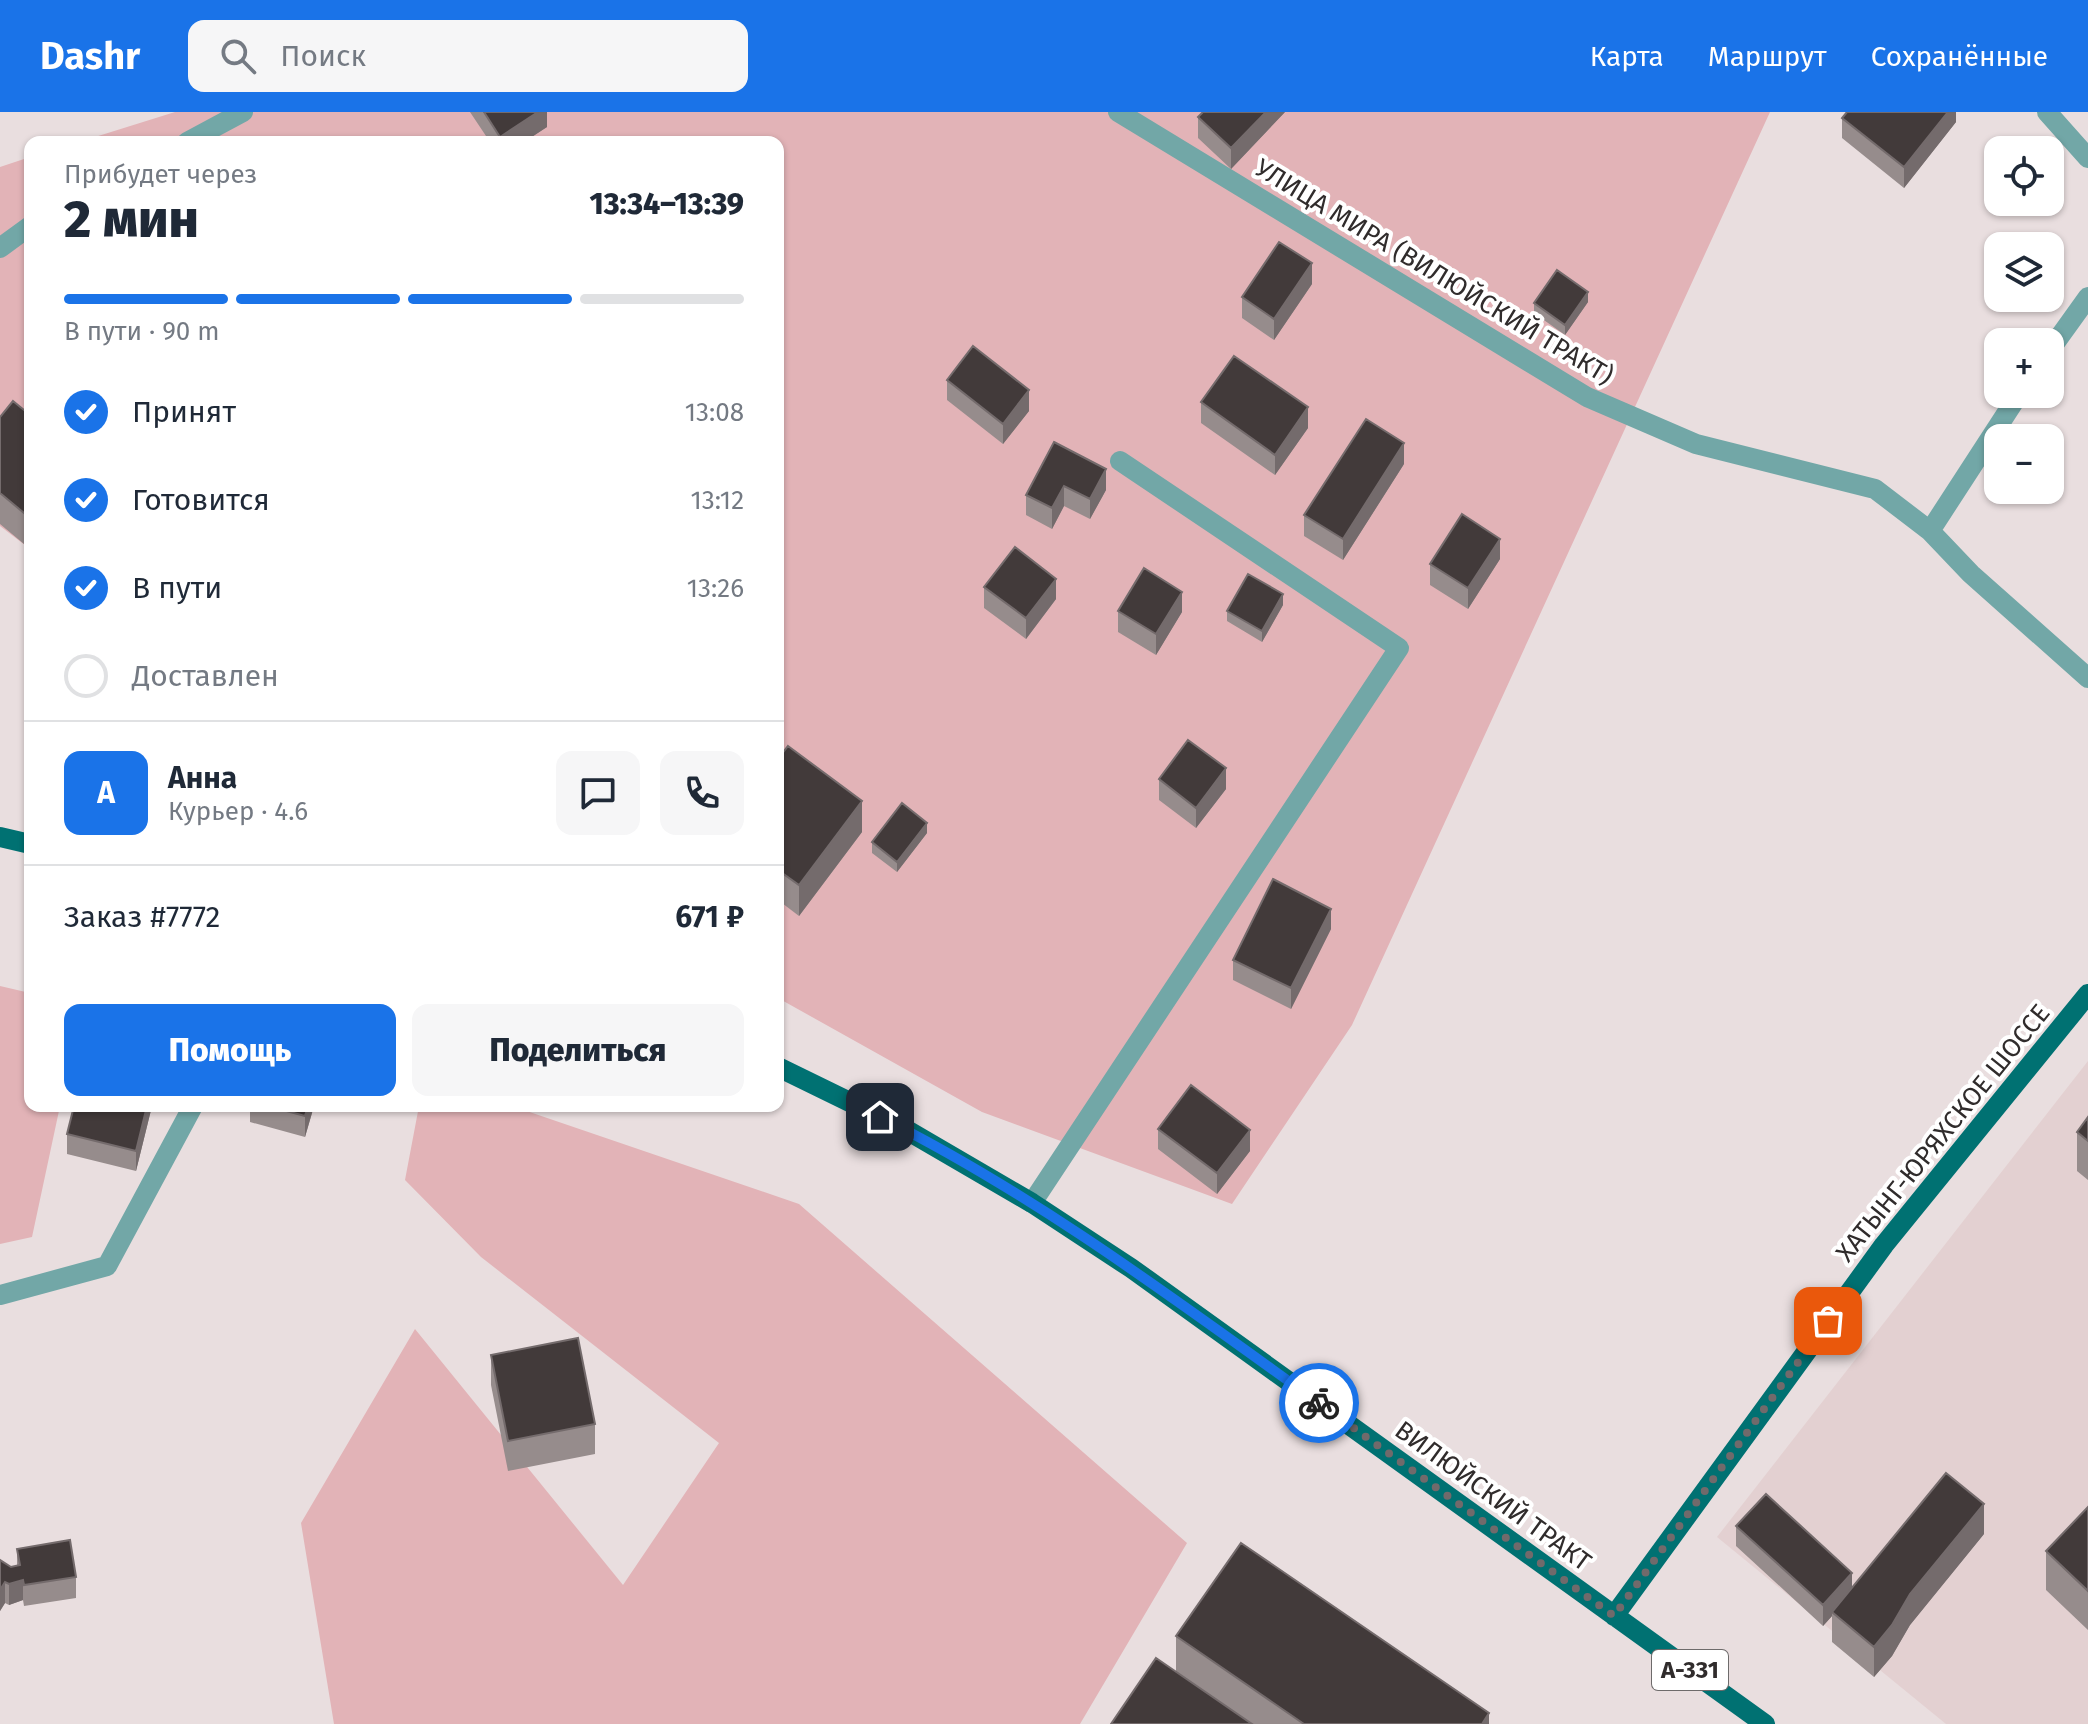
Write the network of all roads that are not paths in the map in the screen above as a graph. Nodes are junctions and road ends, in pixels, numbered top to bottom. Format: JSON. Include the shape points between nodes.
{"nodes":[{"id":1,"x":243,"y":112,"type":"edge"},
{"id":2,"x":1118,"y":112,"type":"edge"},
{"id":3,"x":2047,"y":112,"type":"edge"},
{"id":4,"x":200,"y":136,"type":"edge"},
{"id":5,"x":2088,"y":158,"type":"edge"},
{"id":6,"x":24,"y":230,"type":"edge"},
{"id":7,"x":0,"y":248,"type":"edge"},
{"id":8,"x":2088,"y":297,"type":"edge"},
{"id":9,"x":2064,"y":330,"type":"edge"},
{"id":10,"x":2010,"y":408,"type":"edge"},
{"id":11,"x":1120,"y":461,"type":"dead end"},
{"id":12,"x":1930,"y":531,"type":"junction"},
{"id":13,"x":2088,"y":678,"type":"edge"},
{"id":14,"x":0,"y":837,"type":"edge"},
{"id":15,"x":24,"y":843,"type":"edge"},
{"id":16,"x":2088,"y":994,"type":"edge"},
{"id":17,"x":784,"y":1070,"type":"edge"},
{"id":18,"x":190,"y":1112,"type":"edge"},
{"id":19,"x":1032,"y":1203,"type":"junction"},
{"id":20,"x":0,"y":1295,"type":"edge"},
{"id":21,"x":1614,"y":1616,"type":"junction"},
{"id":22,"x":1765,"y":1724,"type":"edge"}],
"edges":[{"from":1,"to":4,"type":"street"},
{"from":2,"to":12,"type":"street","name":"УЛИЦА МИРА (ВИЛЮЙСКИЙ ТРАКТ)","via":[[1587,397],[1696,444],[1875,489]]},
{"from":3,"to":5,"type":"street"},
{"from":6,"to":7,"type":"street"},
{"from":8,"to":9,"type":"street"},
{"from":10,"to":12,"type":"street"},
{"from":11,"to":19,"type":"street","via":[[1399,648]]},
{"from":12,"to":13,"type":"street"},
{"from":14,"to":15,"type":"main road"},
{"from":16,"to":21,"type":"main road","name":"ХАТЫНГ-ЮРЯХСКОЕ ШОССЕ","via":[[1884,1245]]},
{"from":17,"to":19,"type":"main road","name":"ВИЛЮЙСКИЙ ТРАКТ","number":"А-331","via":[[905,1129]]},
{"from":18,"to":20,"type":"street","via":[[107,1266]]},
{"from":19,"to":21,"type":"main road","name":"ВИЛЮЙСКИЙ ТРАКТ","number":"А-331","via":[[1131,1268]]},
{"from":21,"to":22,"type":"main road","name":"ВИЛЮЙСКИЙ ТРАКТ","number":"А-331"}]}
